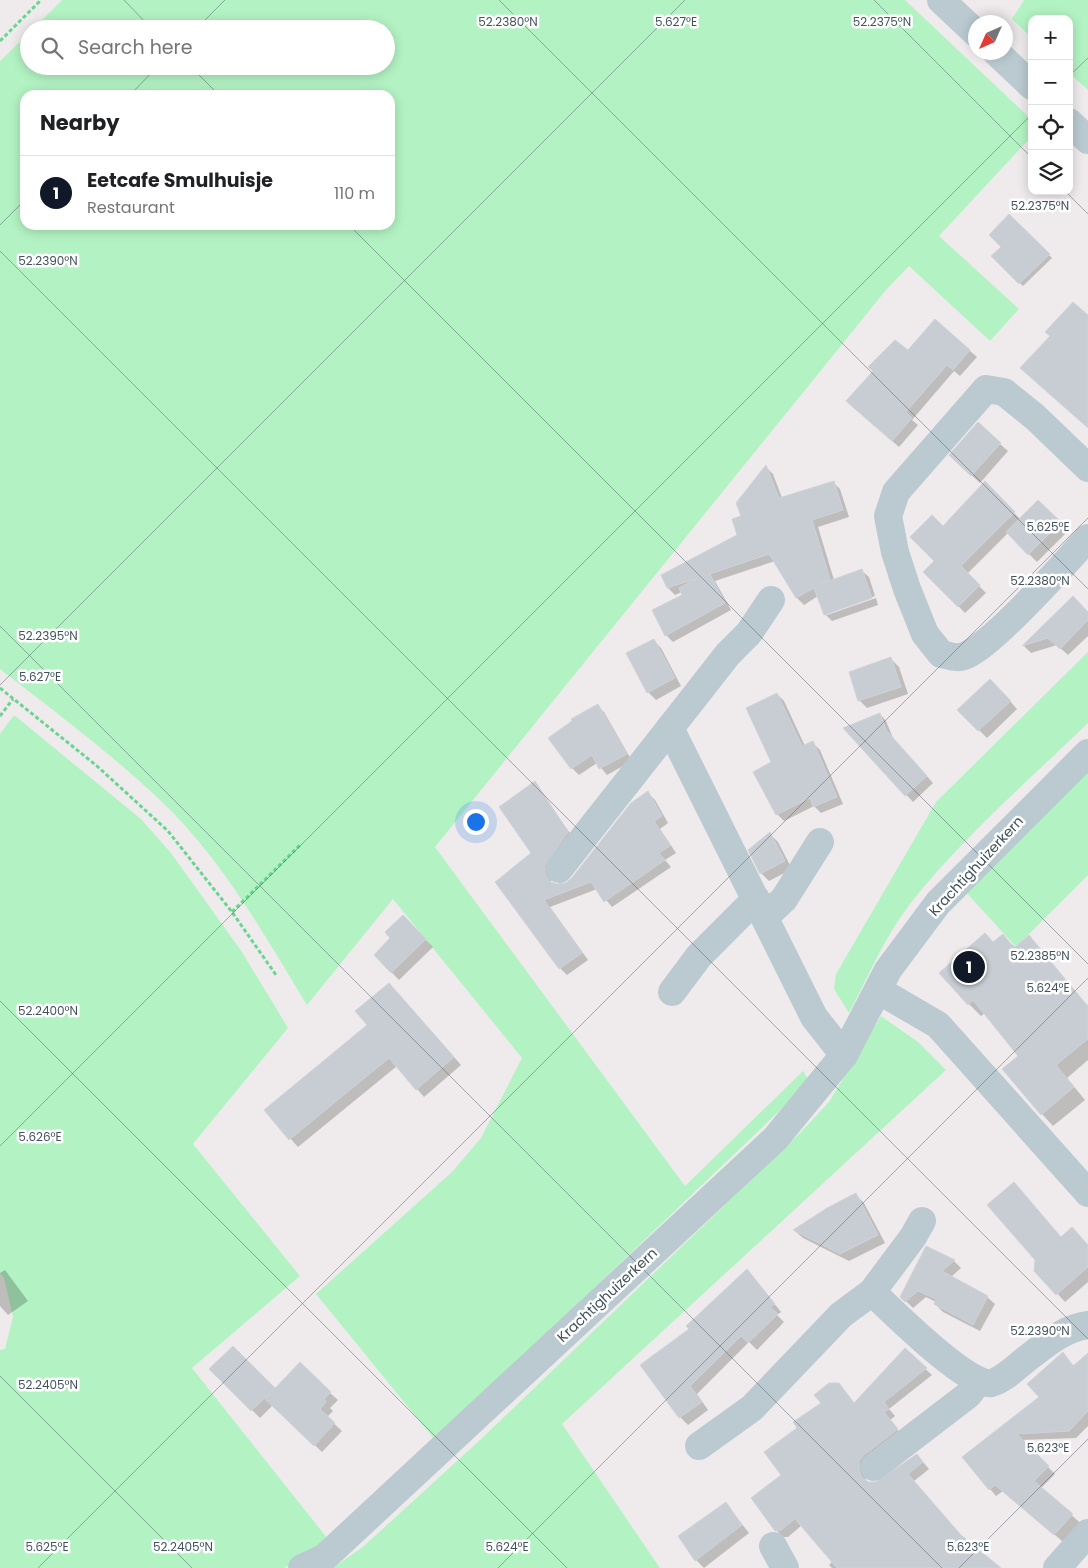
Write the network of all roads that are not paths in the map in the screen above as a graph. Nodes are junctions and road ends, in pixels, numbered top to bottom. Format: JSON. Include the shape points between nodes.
{"nodes":[{"id":1,"x":941,"y":0,"type":"edge"},
{"id":2,"x":968,"y":25,"type":"edge"},
{"id":3,"x":1004,"y":60,"type":"edge"},
{"id":4,"x":1028,"y":82,"type":"edge"},
{"id":5,"x":1073,"y":126,"type":"edge"},
{"id":6,"x":1088,"y":140,"type":"edge"},
{"id":7,"x":1088,"y":468,"type":"edge"},
{"id":8,"x":1088,"y":538,"type":"edge"},
{"id":9,"x":771,"y":600,"type":"dead end"},
{"id":10,"x":670,"y":728,"type":"junction"},
{"id":11,"x":1088,"y":754,"type":"edge"},
{"id":12,"x":820,"y":842,"type":"dead end"},
{"id":13,"x":559,"y":869,"type":"dead end"},
{"id":14,"x":760,"y":908,"type":"junction"},
{"id":15,"x":878,"y":990,"type":"junction"},
{"id":16,"x":672,"y":992,"type":"dead end"},
{"id":17,"x":844,"y":1055,"type":"junction"},
{"id":18,"x":1088,"y":1193,"type":"edge"},
{"id":19,"x":922,"y":1221,"type":"dead end"},
{"id":20,"x":872,"y":1292,"type":"junction"},
{"id":21,"x":1088,"y":1325,"type":"edge"},
{"id":22,"x":978,"y":1382,"type":"junction"},
{"id":23,"x":699,"y":1446,"type":"dead end"},
{"id":24,"x":874,"y":1467,"type":"dead end"},
{"id":25,"x":1088,"y":1533,"type":"edge"},
{"id":26,"x":302,"y":1568,"type":"edge"},
{"id":27,"x":1056,"y":1568,"type":"edge"}],
"edges":[{"from":1,"to":2,"type":"street"},
{"from":3,"to":4,"type":"street"},
{"from":5,"to":6,"type":"street"},
{"from":7,"to":8,"type":"street","via":[[1004,392],[986,389],[896,492],[888,516],[895,552],[925,634],[941,654],[960,658],[980,647],[1026,605]]},
{"from":9,"to":10,"type":"street","via":[[749,633],[728,654]]},
{"from":10,"to":13,"type":"street"},
{"from":10,"to":14,"type":"street"},
{"from":11,"to":15,"type":"street","name":"Krachtighuizerkern","via":[[938,903],[888,970]]},
{"from":12,"to":14,"type":"street","via":[[784,899]]},
{"from":14,"to":16,"type":"street","via":[[699,956]]},
{"from":14,"to":17,"type":"street","via":[[814,1017]]},
{"from":15,"to":17,"type":"street","name":"Krachtighuizerkern"},
{"from":15,"to":18,"type":"street","via":[[938,1025]]},
{"from":17,"to":26,"type":"street","name":"Krachtighuizerkern","via":[[775,1139],[324,1558]]},
{"from":19,"to":20,"type":"street"},
{"from":20,"to":22,"type":"street","via":[[920,1338]]},
{"from":20,"to":23,"type":"street","via":[[841,1315],[752,1408]]},
{"from":21,"to":22,"type":"street","via":[[1076,1326],[1053,1338],[1001,1378],[991,1383]]},
{"from":22,"to":24,"type":"street","via":[[968,1395]]},
{"from":25,"to":27,"type":"street"}]}
